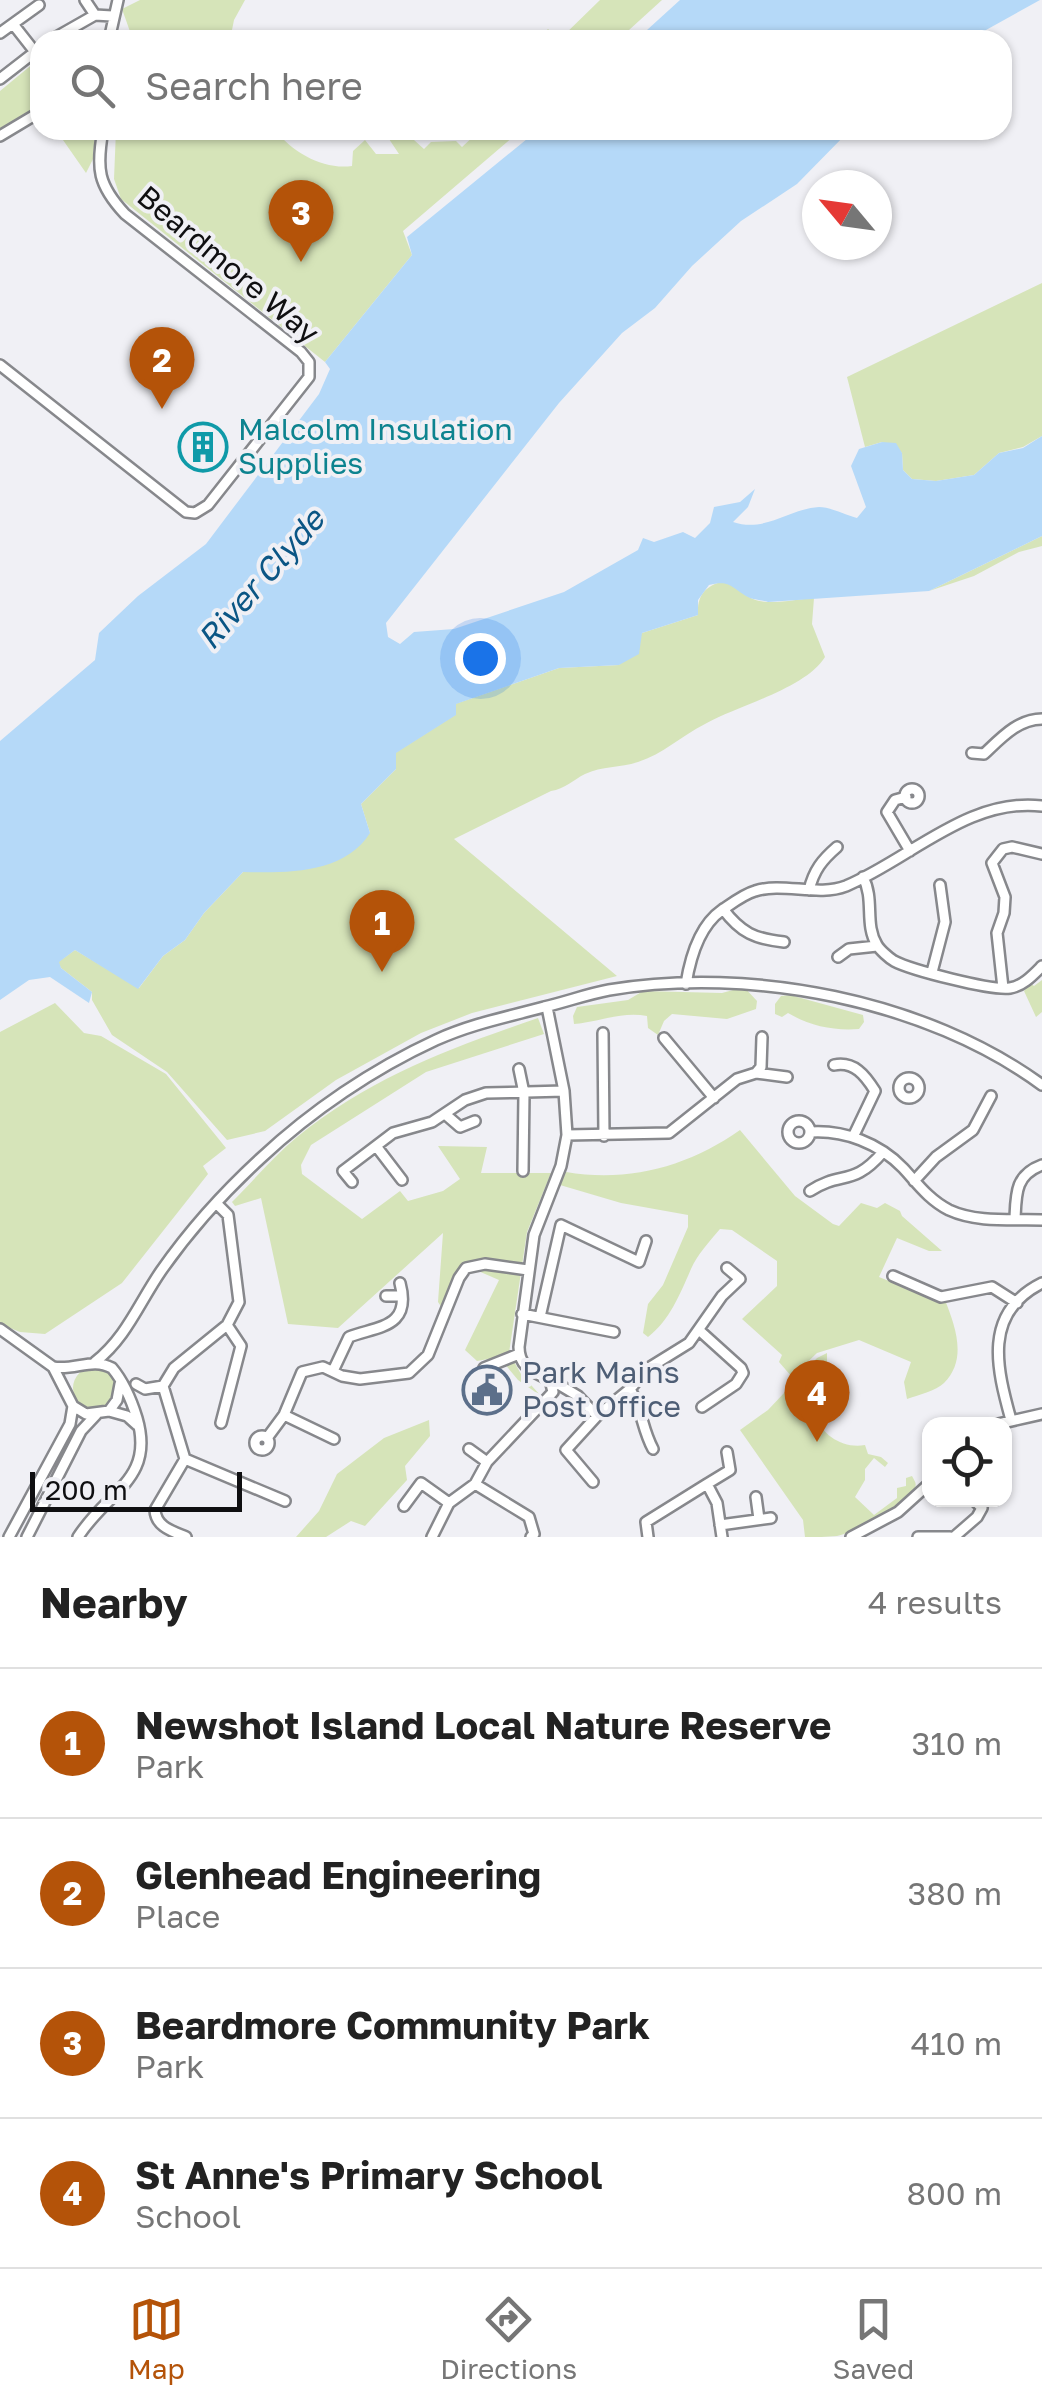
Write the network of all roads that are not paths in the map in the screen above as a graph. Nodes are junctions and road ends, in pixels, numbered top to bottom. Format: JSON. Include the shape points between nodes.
{"nodes":[{"id":1,"x":85,"y":0,"type":"edge"},
{"id":2,"x":118,"y":0,"type":"edge"},
{"id":3,"x":38,"y":5,"type":"dead end"},
{"id":4,"x":95,"y":16,"type":"junction"},
{"id":5,"x":112,"y":16,"type":"junction"},
{"id":6,"x":13,"y":24,"type":"junction"},
{"id":7,"x":69,"y":30,"type":"edge"},
{"id":8,"x":110,"y":30,"type":"edge"},
{"id":9,"x":0,"y":33,"type":"edge"},
{"id":10,"x":30,"y":42,"type":"edge"},
{"id":11,"x":30,"y":55,"type":"edge"},
{"id":12,"x":0,"y":79,"type":"edge"},
{"id":13,"x":30,"y":118,"type":"edge"},
{"id":14,"x":0,"y":136,"type":"edge"},
{"id":15,"x":102,"y":140,"type":"edge"},
{"id":16,"x":0,"y":365,"type":"edge"},
{"id":17,"x":1042,"y":719,"type":"edge"},
{"id":18,"x":972,"y":752,"type":"dead end"},
{"id":19,"x":906,"y":797,"type":"dead end"},
{"id":20,"x":1042,"y":806,"type":"edge"},
{"id":21,"x":837,"y":847,"type":"dead end"},
{"id":22,"x":910,"y":851,"type":"junction"},
{"id":23,"x":1042,"y":854,"type":"edge"},
{"id":24,"x":862,"y":876,"type":"junction"},
{"id":25,"x":940,"y":884,"type":"dead end"},
{"id":26,"x":810,"y":890,"type":"junction"},
{"id":27,"x":1005,"y":903,"type":"junction"},
{"id":28,"x":1020,"y":904,"type":"dead end"},
{"id":29,"x":723,"y":909,"type":"junction"},
{"id":30,"x":784,"y":942,"type":"dead end"},
{"id":31,"x":877,"y":946,"type":"junction"},
{"id":32,"x":838,"y":957,"type":"dead end"},
{"id":33,"x":1042,"y":966,"type":"edge"},
{"id":34,"x":932,"y":972,"type":"junction"},
{"id":35,"x":686,"y":984,"type":"junction"},
{"id":36,"x":1003,"y":988,"type":"junction"},
{"id":37,"x":548,"y":1006,"type":"junction"},
{"id":38,"x":603,"y":1033,"type":"dead end"},
{"id":39,"x":762,"y":1036,"type":"dead end"},
{"id":40,"x":664,"y":1038,"type":"dead end"},
{"id":41,"x":834,"y":1065,"type":"dead end"},
{"id":42,"x":520,"y":1070,"type":"dead end"},
{"id":43,"x":756,"y":1073,"type":"junction"},
{"id":44,"x":787,"y":1078,"type":"dead end"},
{"id":45,"x":1042,"y":1084,"type":"edge"},
{"id":46,"x":875,"y":1090,"type":"junction"},
{"id":47,"x":899,"y":1090,"type":"dead end"},
{"id":48,"x":564,"y":1091,"type":"junction"},
{"id":49,"x":524,"y":1093,"type":"junction"},
{"id":50,"x":991,"y":1096,"type":"dead end"},
{"id":51,"x":714,"y":1098,"type":"junction"},
{"id":52,"x":445,"y":1114,"type":"junction"},
{"id":53,"x":476,"y":1120,"type":"dead end"},
{"id":54,"x":810,"y":1132,"type":"dead end"},
{"id":55,"x":567,"y":1135,"type":"junction"},
{"id":56,"x":604,"y":1136,"type":"junction"},
{"id":57,"x":853,"y":1137,"type":"junction"},
{"id":58,"x":376,"y":1146,"type":"junction"},
{"id":59,"x":883,"y":1152,"type":"junction"},
{"id":60,"x":1042,"y":1165,"type":"edge"},
{"id":61,"x":523,"y":1171,"type":"dead end"},
{"id":62,"x":402,"y":1180,"type":"dead end"},
{"id":63,"x":914,"y":1181,"type":"junction"},
{"id":64,"x":352,"y":1182,"type":"dead end"},
{"id":65,"x":810,"y":1191,"type":"dead end"},
{"id":66,"x":217,"y":1204,"type":"junction"},
{"id":67,"x":540,"y":1218,"type":"junction"},
{"id":68,"x":1015,"y":1219,"type":"junction"},
{"id":69,"x":1042,"y":1220,"type":"edge"},
{"id":70,"x":562,"y":1224,"type":"junction"},
{"id":71,"x":646,"y":1241,"type":"dead end"},
{"id":72,"x":728,"y":1268,"type":"dead end"},
{"id":73,"x":528,"y":1270,"type":"junction"},
{"id":74,"x":893,"y":1276,"type":"dead end"},
{"id":75,"x":400,"y":1283,"type":"dead end"},
{"id":76,"x":1042,"y":1284,"type":"edge"},
{"id":77,"x":386,"y":1296,"type":"dead end"},
{"id":78,"x":402,"y":1296,"type":"junction"},
{"id":79,"x":1018,"y":1302,"type":"junction"},
{"id":80,"x":522,"y":1314,"type":"junction"},
{"id":81,"x":540,"y":1317,"type":"junction"},
{"id":82,"x":227,"y":1324,"type":"junction"},
{"id":83,"x":0,"y":1330,"type":"edge"},
{"id":84,"x":700,"y":1331,"type":"junction"},
{"id":85,"x":614,"y":1332,"type":"dead end"},
{"id":86,"x":118,"y":1342,"type":"junction"},
{"id":87,"x":519,"y":1354,"type":"junction"},
{"id":88,"x":95,"y":1362,"type":"junction"},
{"id":89,"x":53,"y":1367,"type":"junction"},
{"id":90,"x":79,"y":1367,"type":"junction"},
{"id":91,"x":484,"y":1368,"type":"dead end"},
{"id":92,"x":333,"y":1372,"type":"junction"},
{"id":93,"x":118,"y":1377,"type":"junction"},
{"id":94,"x":552,"y":1383,"type":"junction"},
{"id":95,"x":136,"y":1384,"type":"dead end"},
{"id":96,"x":164,"y":1386,"type":"junction"},
{"id":97,"x":630,"y":1389,"type":"junction"},
{"id":98,"x":67,"y":1391,"type":"junction"},
{"id":99,"x":73,"y":1406,"type":"junction"},
{"id":100,"x":702,"y":1407,"type":"dead end"},
{"id":101,"x":109,"y":1411,"type":"junction"},
{"id":102,"x":1042,"y":1414,"type":"edge"},
{"id":103,"x":96,"y":1415,"type":"junction"},
{"id":104,"x":284,"y":1415,"type":"junction"},
{"id":105,"x":596,"y":1416,"type":"junction"},
{"id":106,"x":1010,"y":1417,"type":"edge"},
{"id":107,"x":1012,"y":1420,"type":"edge"},
{"id":108,"x":221,"y":1423,"type":"dead end"},
{"id":109,"x":139,"y":1426,"type":"junction"},
{"id":110,"x":266,"y":1438,"type":"dead end"},
{"id":111,"x":334,"y":1439,"type":"dead end"},
{"id":112,"x":468,"y":1449,"type":"dead end"},
{"id":113,"x":653,"y":1449,"type":"dead end"},
{"id":114,"x":727,"y":1452,"type":"dead end"},
{"id":115,"x":185,"y":1459,"type":"junction"},
{"id":116,"x":486,"y":1462,"type":"junction"},
{"id":117,"x":594,"y":1482,"type":"dead end"},
{"id":118,"x":476,"y":1484,"type":"junction"},
{"id":119,"x":707,"y":1484,"type":"junction"},
{"id":120,"x":922,"y":1490,"type":"edge"},
{"id":121,"x":756,"y":1498,"type":"dead end"},
{"id":122,"x":285,"y":1502,"type":"dead end"},
{"id":123,"x":450,"y":1503,"type":"junction"},
{"id":124,"x":404,"y":1506,"type":"dead end"},
{"id":125,"x":981,"y":1507,"type":"edge"},
{"id":126,"x":771,"y":1518,"type":"dead end"},
{"id":127,"x":759,"y":1520,"type":"junction"},
{"id":128,"x":720,"y":1525,"type":"junction"},
{"id":129,"x":9,"y":1537,"type":"edge"},
{"id":130,"x":27,"y":1537,"type":"edge"},
{"id":131,"x":78,"y":1537,"type":"edge"},
{"id":132,"x":186,"y":1537,"type":"edge"},
{"id":133,"x":432,"y":1537,"type":"edge"},
{"id":134,"x":531,"y":1537,"type":"edge"},
{"id":135,"x":648,"y":1537,"type":"edge"},
{"id":136,"x":722,"y":1537,"type":"edge"},
{"id":137,"x":851,"y":1537,"type":"edge"},
{"id":138,"x":918,"y":1537,"type":"edge"},
{"id":139,"x":952,"y":1537,"type":"edge"}],
"edges":[{"from":1,"to":4,"type":"street"},
{"from":2,"to":5,"type":"street"},
{"from":3,"to":6,"type":"street"},
{"from":4,"to":5,"type":"street"},
{"from":4,"to":7,"type":"street"},
{"from":5,"to":8,"type":"street"},
{"from":6,"to":9,"type":"street"},
{"from":6,"to":10,"type":"street"},
{"from":11,"to":12,"type":"street"},
{"from":13,"to":14,"type":"street"},
{"from":15,"to":16,"type":"street","name":"Beardmore Way","via":[[100,176],[113,200],[301,352],[309,377],[208,505],[194,513]]},
{"from":17,"to":18,"type":"street","via":[[1028,719],[984,754]]},
{"from":19,"to":22,"type":"street","via":[[894,800],[887,812]]},
{"from":20,"to":22,"type":"street","via":[[999,807]]},
{"from":21,"to":26,"type":"street","via":[[822,859]]},
{"from":22,"to":24,"type":"street"},
{"from":23,"to":27,"type":"street","via":[[1012,847],[995,856]]},
{"from":24,"to":26,"type":"street","via":[[844,888]]},
{"from":24,"to":31,"type":"street","via":[[872,893]]},
{"from":25,"to":34,"type":"street","via":[[945,922]]},
{"from":26,"to":29,"type":"street","via":[[756,890]]},
{"from":27,"to":28,"type":"street"},
{"from":27,"to":36,"type":"street","via":[[997,933]]},
{"from":29,"to":30,"type":"street","via":[[754,938]]},
{"from":29,"to":35,"type":"street","via":[[703,932]]},
{"from":31,"to":32,"type":"street"},
{"from":31,"to":34,"type":"street","via":[[893,961]]},
{"from":33,"to":36,"type":"street","via":[[1028,980]]},
{"from":34,"to":36,"type":"street"},
{"from":35,"to":37,"type":"street","via":[[610,990]]},
{"from":35,"to":45,"type":"street","via":[[735,983],[890,1010],[986,1050]]},
{"from":37,"to":48,"type":"street"},
{"from":37,"to":66,"type":"street","via":[[435,1040],[360,1084],[284,1137]]},
{"from":38,"to":56,"type":"street"},
{"from":39,"to":43,"type":"street"},
{"from":40,"to":51,"type":"street"},
{"from":41,"to":46,"type":"street","via":[[855,1068]]},
{"from":42,"to":49,"type":"street"},
{"from":43,"to":44,"type":"street"},
{"from":43,"to":51,"type":"street"},
{"from":46,"to":47,"type":"street"},
{"from":46,"to":57,"type":"street"},
{"from":48,"to":49,"type":"street"},
{"from":48,"to":55,"type":"street"},
{"from":49,"to":52,"type":"street","via":[[486,1094]]},
{"from":49,"to":61,"type":"street"},
{"from":50,"to":63,"type":"street","via":[[973,1130]]},
{"from":51,"to":56,"type":"street","via":[[669,1133]]},
{"from":52,"to":53,"type":"street","via":[[460,1127]]},
{"from":52,"to":58,"type":"street"},
{"from":54,"to":57,"type":"street"},
{"from":55,"to":56,"type":"street"},
{"from":55,"to":67,"type":"street"},
{"from":57,"to":59,"type":"street"},
{"from":58,"to":62,"type":"street"},
{"from":58,"to":64,"type":"street","via":[[342,1170]]},
{"from":59,"to":63,"type":"street"},
{"from":59,"to":65,"type":"street","via":[[862,1174]]},
{"from":60,"to":68,"type":"street","via":[[1019,1182]]},
{"from":63,"to":68,"type":"street","via":[[957,1213]]},
{"from":66,"to":82,"type":"street","via":[[228,1215],[239,1302]]},
{"from":66,"to":86,"type":"street","via":[[173,1254]]},
{"from":67,"to":70,"type":"street"},
{"from":67,"to":73,"type":"street"},
{"from":68,"to":69,"type":"street"},
{"from":70,"to":71,"type":"street","via":[[639,1262]]},
{"from":70,"to":81,"type":"street"},
{"from":72,"to":84,"type":"street","via":[[740,1280]]},
{"from":73,"to":80,"type":"street"},
{"from":73,"to":92,"type":"street","via":[[466,1268],[428,1356],[409,1373],[360,1379]]},
{"from":74,"to":79,"type":"street","via":[[941,1297],[992,1287]]},
{"from":75,"to":78,"type":"street"},
{"from":76,"to":79,"type":"street"},
{"from":77,"to":78,"type":"street"},
{"from":78,"to":92,"type":"street","via":[[387,1326],[349,1337]]},
{"from":79,"to":106,"type":"street","via":[[997,1346]]},
{"from":80,"to":81,"type":"street"},
{"from":80,"to":87,"type":"street"},
{"from":81,"to":85,"type":"street"},
{"from":82,"to":96,"type":"street","via":[[174,1368]]},
{"from":82,"to":108,"type":"street","via":[[240,1346]]},
{"from":83,"to":89,"type":"street"},
{"from":84,"to":97,"type":"street","via":[[647,1368]]},
{"from":84,"to":100,"type":"street","via":[[743,1374]]},
{"from":86,"to":88,"type":"street"},
{"from":86,"to":93,"type":"street"},
{"from":87,"to":91,"type":"street"},
{"from":87,"to":94,"type":"street","via":[[527,1368]]},
{"from":88,"to":90,"type":"street"},
{"from":88,"to":93,"type":"street"},
{"from":89,"to":90,"type":"street"},
{"from":89,"to":98,"type":"street"},
{"from":90,"to":98,"type":"street"},
{"from":92,"to":104,"type":"street","via":[[316,1366],[302,1372]]},
{"from":93,"to":101,"type":"street","via":[[120,1394]]},
{"from":93,"to":109,"type":"street"},
{"from":94,"to":105,"type":"street","via":[[578,1396]]},
{"from":94,"to":116,"type":"street","via":[[551,1397]]},
{"from":95,"to":96,"type":"street"},
{"from":96,"to":115,"type":"street"},
{"from":97,"to":105,"type":"street"},
{"from":97,"to":113,"type":"street"},
{"from":98,"to":99,"type":"street"},
{"from":99,"to":103,"type":"street"},
{"from":99,"to":129,"type":"street","via":[[70,1424]]},
{"from":101,"to":103,"type":"street"},
{"from":101,"to":109,"type":"street"},
{"from":102,"to":107,"type":"street"},
{"from":103,"to":130,"type":"street","via":[[80,1431]]},
{"from":104,"to":110,"type":"street"},
{"from":104,"to":111,"type":"street","via":[[317,1437]]},
{"from":105,"to":117,"type":"street","via":[[566,1450]]},
{"from":109,"to":131,"type":"street","via":[[139,1468]]},
{"from":112,"to":116,"type":"street"},
{"from":114,"to":119,"type":"street","via":[[730,1470]]},
{"from":115,"to":122,"type":"street"},
{"from":115,"to":132,"type":"street","via":[[155,1510],[160,1525]]},
{"from":116,"to":118,"type":"street"},
{"from":118,"to":123,"type":"street"},
{"from":118,"to":134,"type":"street","via":[[529,1517]]},
{"from":119,"to":128,"type":"street"},
{"from":119,"to":135,"type":"street","via":[[646,1522]]},
{"from":120,"to":137,"type":"street"},
{"from":121,"to":127,"type":"street"},
{"from":123,"to":124,"type":"street","via":[[421,1483]]},
{"from":123,"to":133,"type":"street"},
{"from":125,"to":139,"type":"street"},
{"from":126,"to":127,"type":"street"},
{"from":127,"to":128,"type":"street"},
{"from":128,"to":136,"type":"street"},
{"from":138,"to":139,"type":"street"}]}
